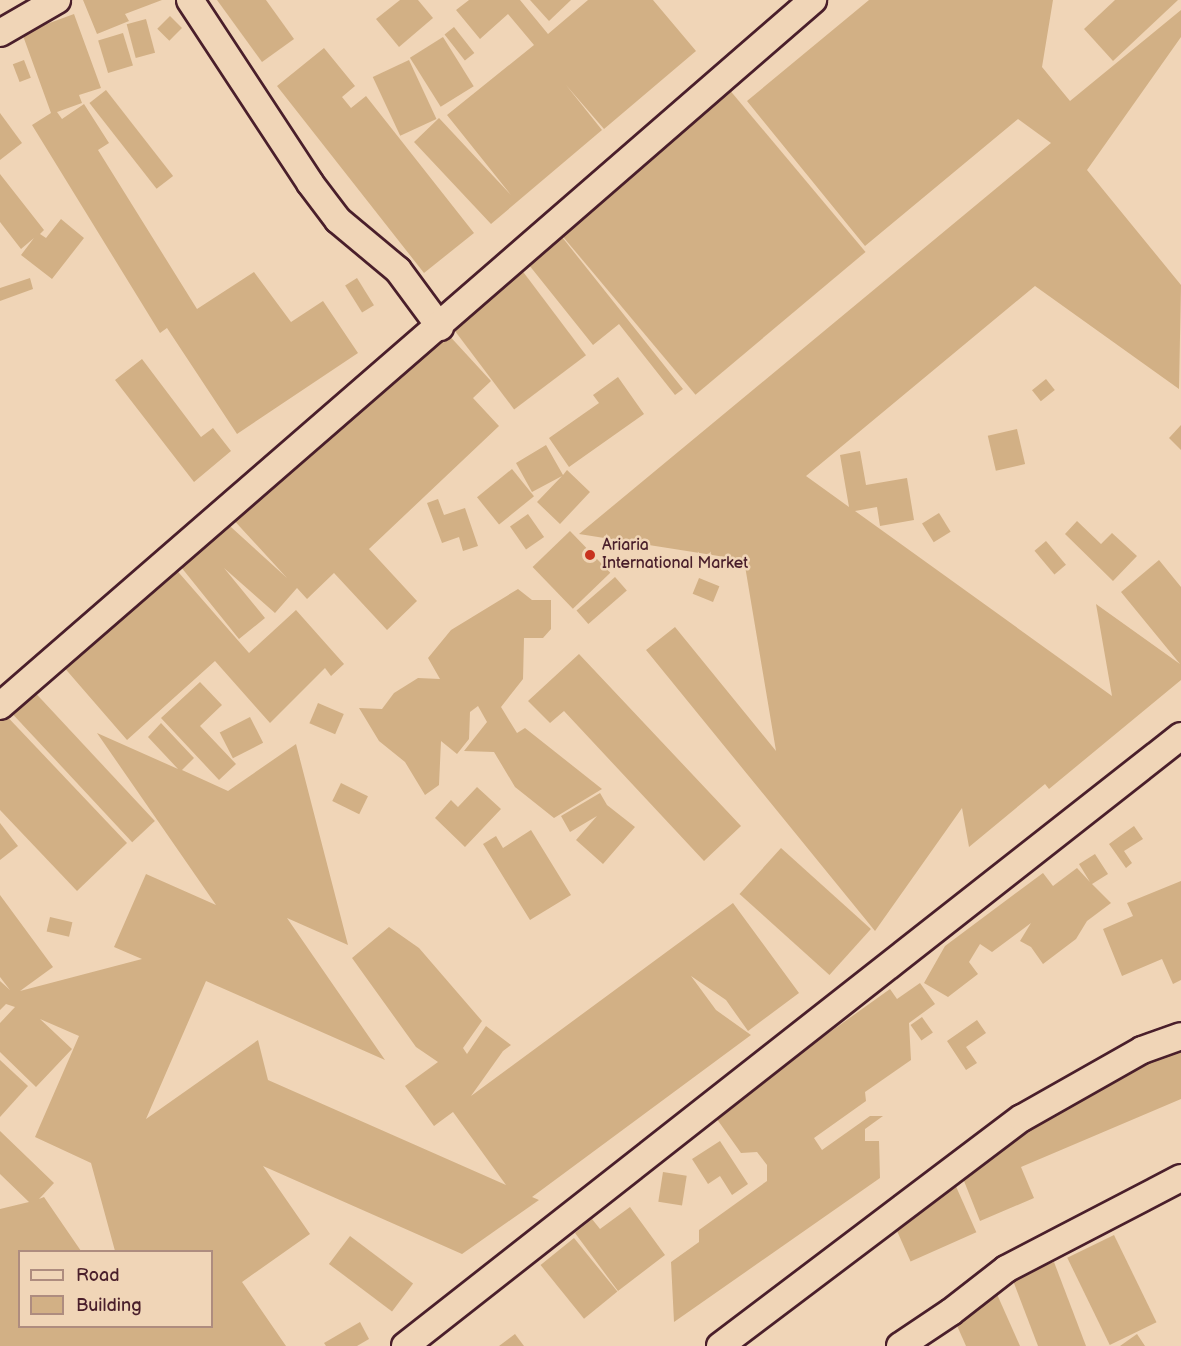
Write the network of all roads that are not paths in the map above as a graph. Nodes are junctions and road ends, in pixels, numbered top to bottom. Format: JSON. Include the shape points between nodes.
{"nodes":[{"id":1,"x":57,"y":0,"type":"edge"},
{"id":2,"x":190,"y":0,"type":"edge"},
{"id":3,"x":813,"y":0,"type":"edge"},
{"id":4,"x":0,"y":33,"type":"edge"},
{"id":5,"x":440,"y":327,"type":"junction"},
{"id":6,"x":0,"y":706,"type":"edge"},
{"id":7,"x":1181,"y":736,"type":"edge"},
{"id":8,"x":1181,"y":1036,"type":"edge"},
{"id":9,"x":1181,"y":1178,"type":"edge"},
{"id":10,"x":405,"y":1346,"type":"edge"},
{"id":11,"x":720,"y":1346,"type":"edge"},
{"id":12,"x":900,"y":1346,"type":"edge"}],
"edges":[{"from":1,"to":4,"type":"street"},
{"from":2,"to":5,"type":"street","via":[[317,193],[338,220],[398,270]]},
{"from":3,"to":5,"type":"street"},
{"from":5,"to":6,"type":"street"},
{"from":7,"to":10,"type":"street"},
{"from":8,"to":11,"type":"street","via":[[1142,1050],[1022,1118]]},
{"from":9,"to":12,"type":"street","via":[[1006,1269]]}]}
